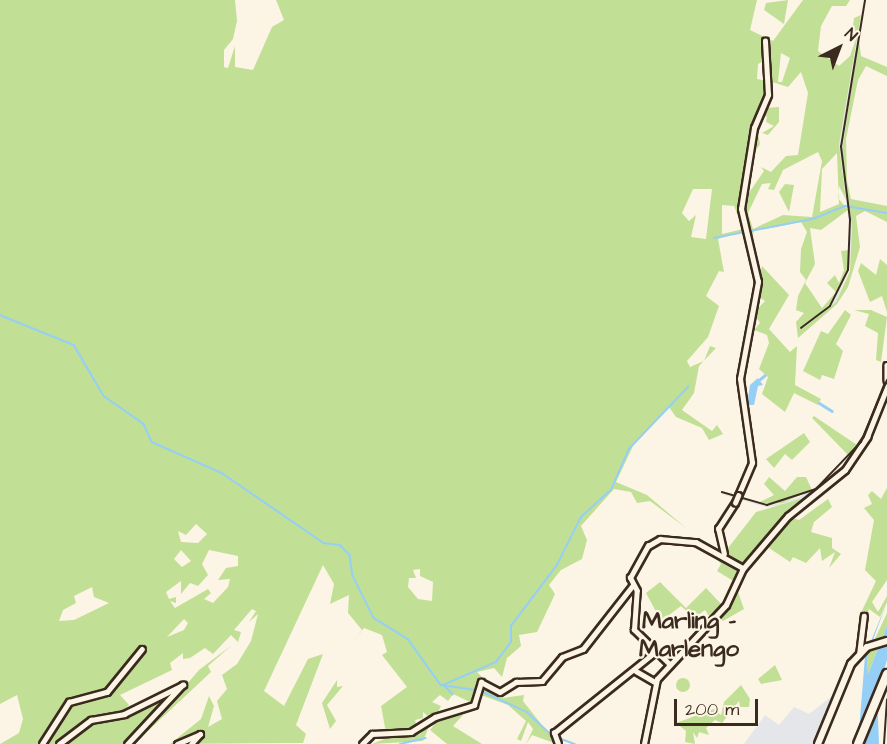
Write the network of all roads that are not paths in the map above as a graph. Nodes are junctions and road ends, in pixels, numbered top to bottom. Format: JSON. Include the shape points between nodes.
{"nodes":[{"id":1,"x":765,"y":41,"type":"dead end"},
{"id":2,"x":887,"y":365,"type":"edge"},
{"id":3,"x":887,"y":380,"type":"edge"},
{"id":4,"x":887,"y":387,"type":"edge"},
{"id":5,"x":724,"y":554,"type":"junction"},
{"id":6,"x":743,"y":568,"type":"junction"},
{"id":7,"x":633,"y":585,"type":"junction"},
{"id":8,"x":864,"y":616,"type":"dead end"},
{"id":9,"x":887,"y":641,"type":"edge"},
{"id":10,"x":142,"y":649,"type":"dead end"},
{"id":11,"x":865,"y":650,"type":"junction"},
{"id":12,"x":654,"y":653,"type":"junction"},
{"id":13,"x":669,"y":664,"type":"junction"},
{"id":14,"x":636,"y":671,"type":"junction"},
{"id":15,"x":887,"y":674,"type":"edge"},
{"id":16,"x":655,"y":682,"type":"junction"},
{"id":17,"x":887,"y":683,"type":"edge"},
{"id":18,"x":556,"y":740,"type":"edge"},
{"id":19,"x":859,"y":743,"type":"edge"},
{"id":20,"x":42,"y":744,"type":"edge"},
{"id":21,"x":59,"y":744,"type":"edge"},
{"id":22,"x":128,"y":744,"type":"edge"},
{"id":23,"x":177,"y":744,"type":"edge"},
{"id":24,"x":191,"y":744,"type":"edge"},
{"id":25,"x":362,"y":744,"type":"edge"},
{"id":26,"x":644,"y":744,"type":"edge"},
{"id":27,"x":818,"y":744,"type":"edge"}],
"edges":[{"from":1,"to":5,"type":"street","bridge":true,"via":[[768,95],[754,128],[741,209],[758,282],[740,379],[752,466],[718,529]]},
{"from":2,"to":3,"type":"street"},
{"from":4,"to":6,"type":"street","via":[[867,437],[845,470],[794,510]]},
{"from":5,"to":6,"type":"street"},
{"from":5,"to":7,"type":"street","via":[[696,542],[657,540],[630,577]]},
{"from":6,"to":13,"type":"street","via":[[726,605]]},
{"from":7,"to":12,"type":"street","via":[[634,630]]},
{"from":7,"to":25,"type":"street","via":[[582,651],[562,657],[543,681],[516,682],[500,692],[481,682],[474,705],[435,717],[411,732],[372,734]]},
{"from":8,"to":11,"type":"street"},
{"from":9,"to":11,"type":"main road"},
{"from":10,"to":20,"type":"street","via":[[107,692],[69,702]]},
{"from":11,"to":27,"type":"main road","via":[[845,675]]},
{"from":12,"to":13,"type":"street"},
{"from":12,"to":14,"type":"street"},
{"from":13,"to":16,"type":"street"},
{"from":14,"to":16,"type":"street"},
{"from":14,"to":18,"type":"street"},
{"from":15,"to":19,"type":"highway"},
{"from":16,"to":26,"type":"street"},
{"from":17,"to":19,"type":"highway"},
{"from":21,"to":22,"type":"street","via":[[91,720],[124,714],[183,686]]},
{"from":23,"to":24,"type":"street","via":[[200,734]]}]}
